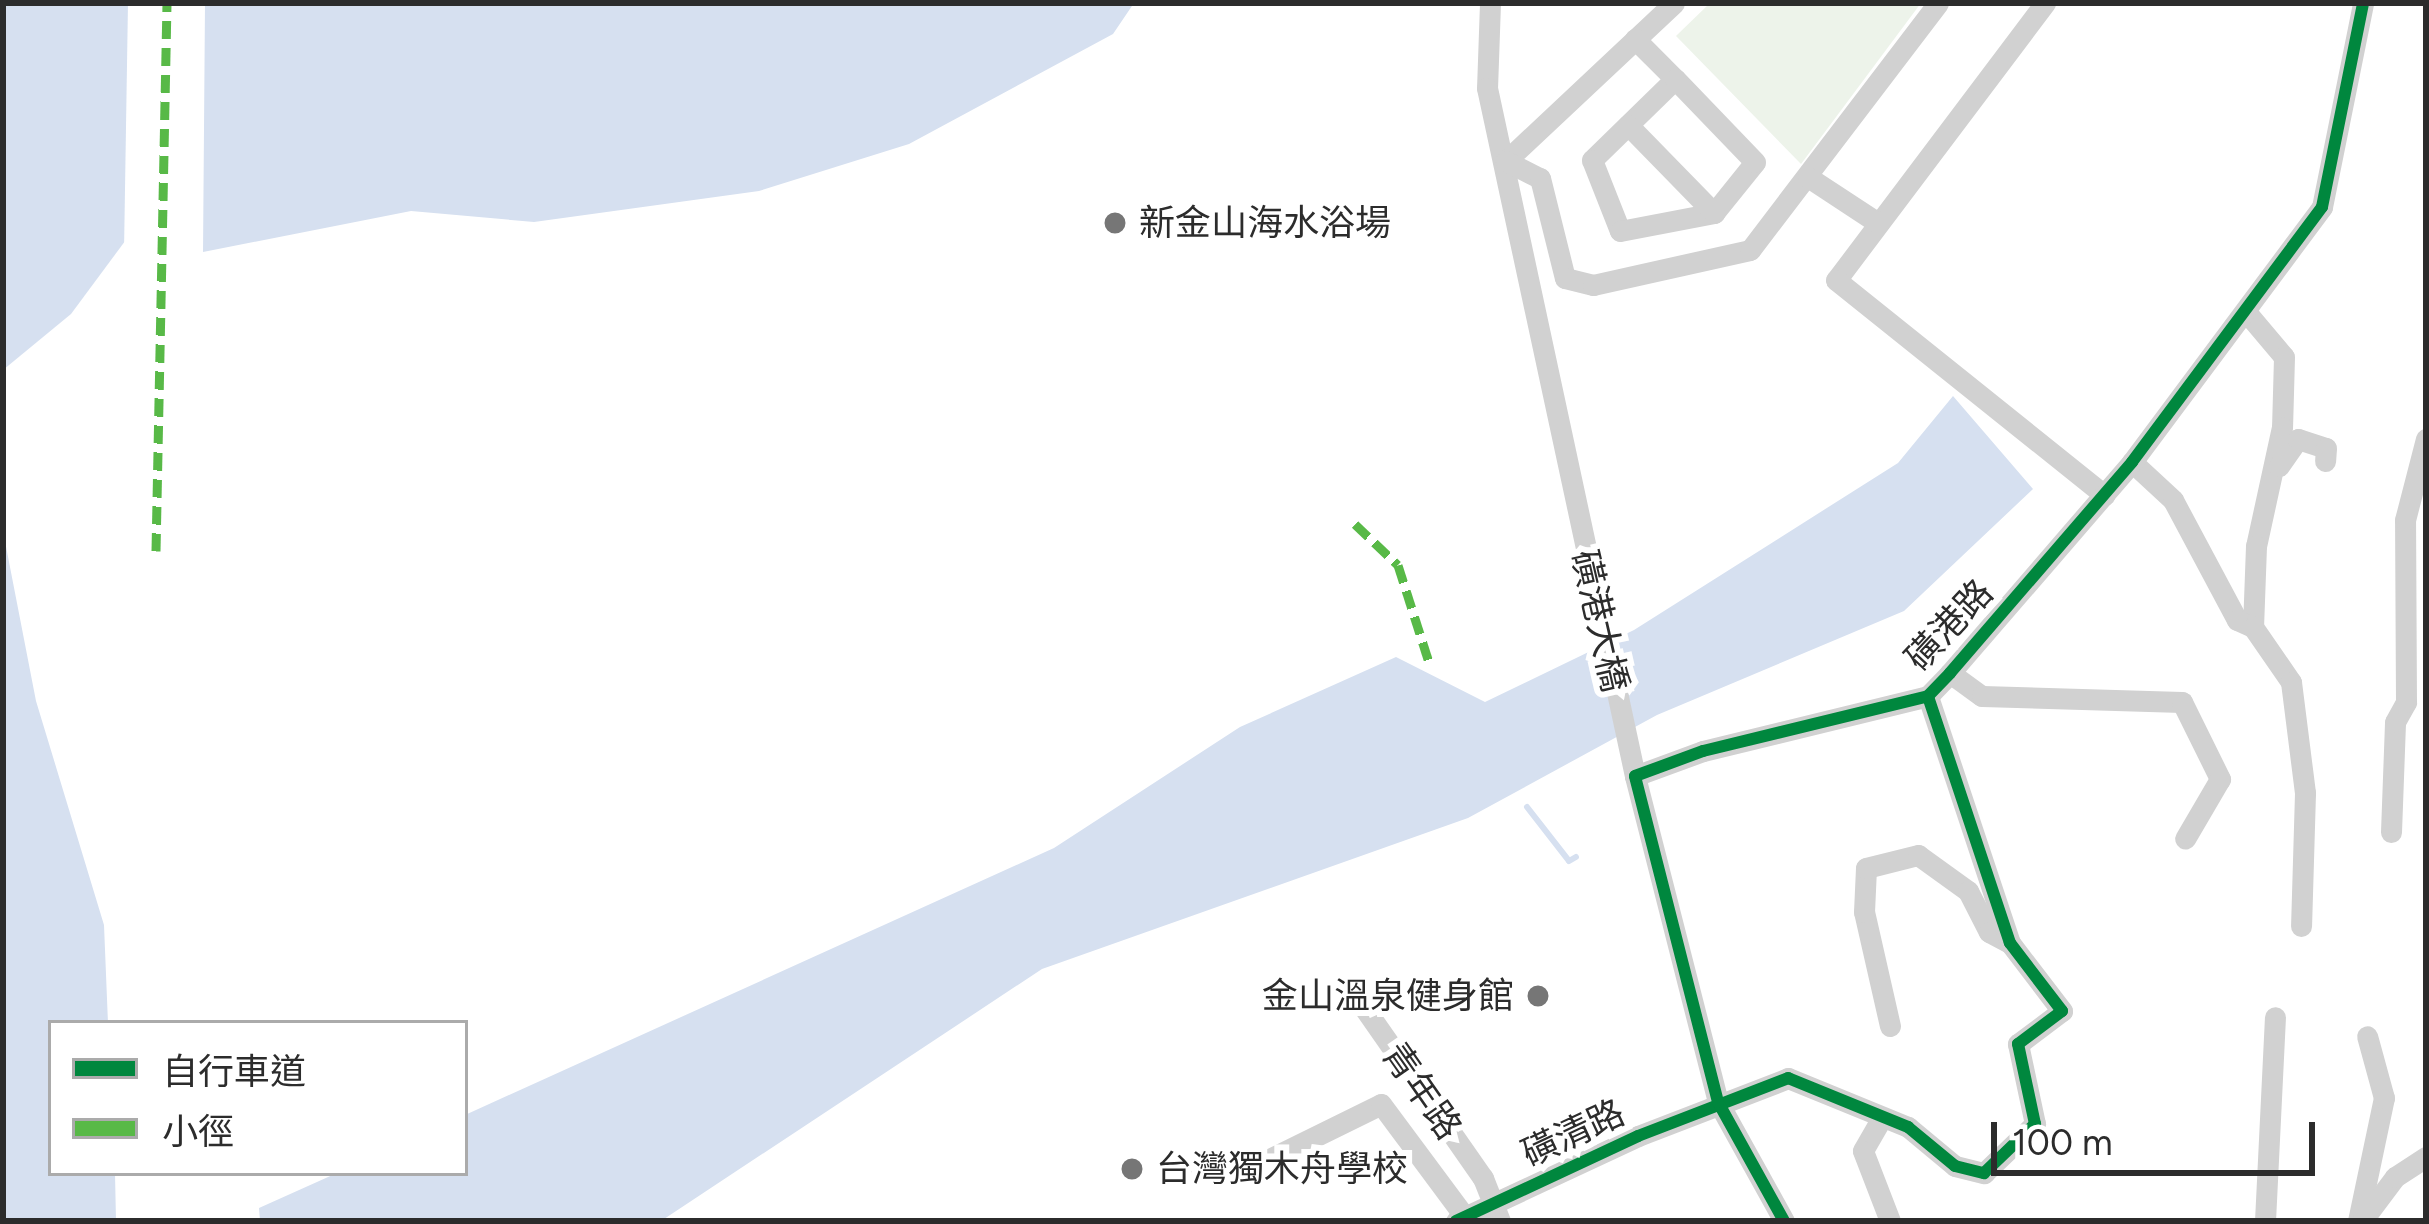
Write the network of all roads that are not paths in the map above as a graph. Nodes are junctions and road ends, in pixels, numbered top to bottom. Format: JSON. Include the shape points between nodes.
{"nodes":[{"id":1,"x":1490,"y":3,"type":"edge"},
{"id":2,"x":1674,"y":3,"type":"edge"},
{"id":3,"x":1939,"y":3,"type":"edge"},
{"id":4,"x":2045,"y":3,"type":"edge"},
{"id":5,"x":2363,"y":3,"type":"edge"},
{"id":6,"x":1635,"y":39,"type":"junction"},
{"id":7,"x":1675,"y":79,"type":"junction"},
{"id":8,"x":1628,"y":125,"type":"junction"},
{"id":9,"x":1507,"y":161,"type":"junction"},
{"id":10,"x":1808,"y":177,"type":"junction"},
{"id":11,"x":1714,"y":213,"type":"junction"},
{"id":12,"x":1878,"y":224,"type":"junction"},
{"id":13,"x":2247,"y":313,"type":"junction"},
{"id":14,"x":2426,"y":439,"type":"edge"},
{"id":15,"x":2325,"y":461,"type":"dead end"},
{"id":16,"x":2132,"y":462,"type":"junction"},
{"id":17,"x":2275,"y":472,"type":"junction"},
{"id":18,"x":2104,"y":495,"type":"junction"},
{"id":19,"x":2253,"y":626,"type":"junction"},
{"id":20,"x":1950,"y":674,"type":"junction"},
{"id":21,"x":1928,"y":696,"type":"junction"},
{"id":22,"x":1635,"y":776,"type":"junction"},
{"id":23,"x":2391,"y":832,"type":"dead end"},
{"id":24,"x":2185,"y":839,"type":"dead end"},
{"id":25,"x":2301,"y":926,"type":"dead end"},
{"id":26,"x":2010,"y":943,"type":"junction"},
{"id":27,"x":1323,"y":998,"type":"dead end"},
{"id":28,"x":2275,"y":1017,"type":"dead end"},
{"id":29,"x":1890,"y":1026,"type":"dead end"},
{"id":30,"x":2367,"y":1036,"type":"dead end"},
{"id":31,"x":1718,"y":1102,"type":"junction"},
{"id":32,"x":1880,"y":1121,"type":"junction"},
{"id":33,"x":2426,"y":1156,"type":"edge"},
{"id":34,"x":1190,"y":1173,"type":"dead end"},
{"id":35,"x":1456,"y":1221,"type":"edge"},
{"id":36,"x":1468,"y":1221,"type":"edge"},
{"id":37,"x":1500,"y":1221,"type":"edge"},
{"id":38,"x":1784,"y":1221,"type":"edge"},
{"id":39,"x":1890,"y":1221,"type":"edge"},
{"id":40,"x":2265,"y":1221,"type":"edge"},
{"id":41,"x":2360,"y":1221,"type":"edge"}],
"edges":[{"from":1,"to":9,"type":"street","via":[[1487,88]]},
{"from":2,"to":6,"type":"street"},
{"from":3,"to":10,"type":"street"},
{"from":4,"to":12,"type":"street"},
{"from":5,"to":13,"type":"street","name":"磺港路","via":[[2322,207]]},
{"from":6,"to":7,"type":"street"},
{"from":6,"to":9,"type":"street"},
{"from":7,"to":8,"type":"street"},
{"from":7,"to":11,"type":"street","via":[[1755,162]]},
{"from":8,"to":11,"type":"street"},
{"from":8,"to":11,"type":"street","via":[[1592,160],[1620,231]]},
{"from":9,"to":10,"type":"street","via":[[1540,178],[1564,278],[1592,286],[1750,250]]},
{"from":9,"to":22,"type":"street","name":"磺港大橋"},
{"from":10,"to":12,"type":"street"},
{"from":12,"to":18,"type":"street","via":[[1836,280]]},
{"from":13,"to":16,"type":"street","name":"磺港路"},
{"from":13,"to":17,"type":"street","via":[[2284,357]]},
{"from":14,"to":23,"type":"street","via":[[2405,520],[2405,702],[2395,722]]},
{"from":15,"to":17,"type":"street","via":[[2326,448],[2298,440]]},
{"from":16,"to":18,"type":"street","name":"磺港路"},
{"from":16,"to":19,"type":"street","via":[[2173,500],[2237,620]]},
{"from":17,"to":19,"type":"street","via":[[2256,546]]},
{"from":18,"to":20,"type":"street","name":"磺港路"},
{"from":19,"to":25,"type":"street","via":[[2290,682],[2303,760]]},
{"from":20,"to":21,"type":"street","name":"磺港路"},
{"from":20,"to":24,"type":"street","via":[[1982,697],[2182,703],[2220,779]]},
{"from":21,"to":22,"type":"street","name":"磺港路","via":[[1703,751]]},
{"from":21,"to":26,"type":"street"},
{"from":22,"to":31,"type":"street"},
{"from":26,"to":29,"type":"street","via":[[1990,932],[1968,891],[1918,855],[1865,868],[1864,912]]},
{"from":26,"to":32,"type":"street","name":"磺清路","via":[[2062,1012],[2018,1044],[2035,1124],[1984,1173],[1955,1166],[1908,1127]]},
{"from":27,"to":37,"type":"street","name":"青年路","via":[[1351,989],[1484,1178]]},
{"from":28,"to":40,"type":"street"},
{"from":30,"to":41,"type":"street","via":[[2384,1099]]},
{"from":31,"to":32,"type":"street","name":"磺清路","via":[[1788,1078]]},
{"from":31,"to":35,"type":"street","name":"磺清路","bridge":true},
{"from":31,"to":38,"type":"street"},
{"from":32,"to":39,"type":"street","via":[[1863,1151]]},
{"from":33,"to":41,"type":"street","via":[[2395,1177]]},
{"from":34,"to":36,"type":"street","via":[[1211,1159],[1240,1174],[1381,1104]]}]}
